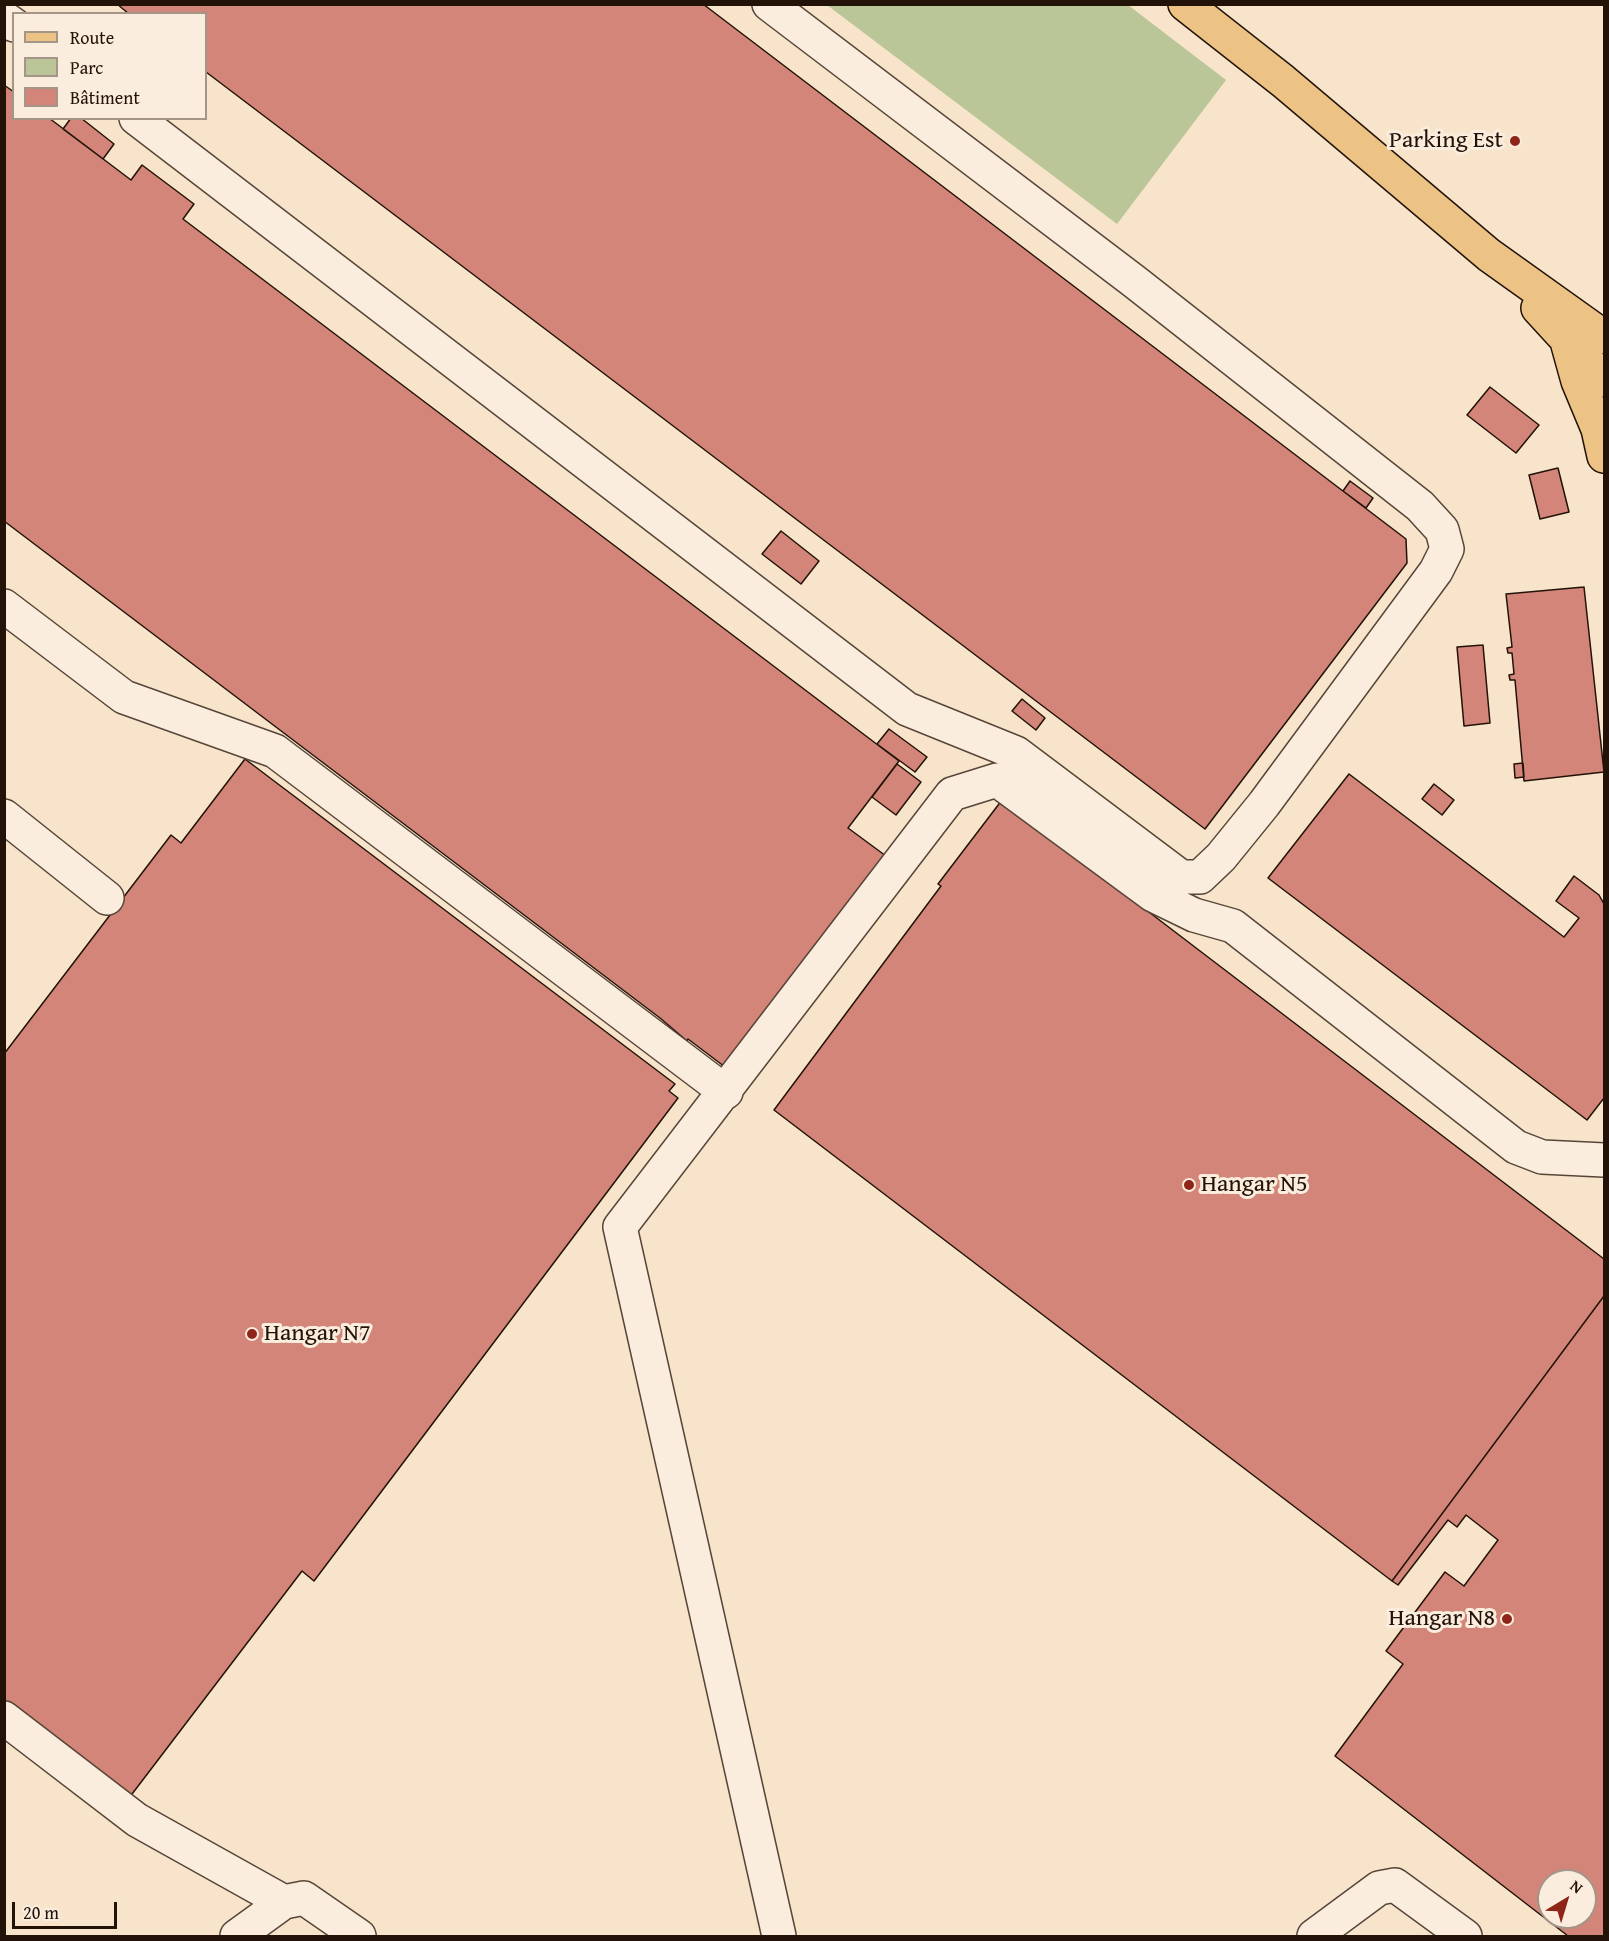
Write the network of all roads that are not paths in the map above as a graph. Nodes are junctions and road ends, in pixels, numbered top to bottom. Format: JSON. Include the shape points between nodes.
{"nodes":[{"id":1,"x":769,"y":4,"type":"edge"},
{"id":2,"x":1185,"y":4,"type":"edge"},
{"id":3,"x":139,"y":120,"type":"edge"},
{"id":4,"x":1588,"y":335,"type":"edge"},
{"id":5,"x":1605,"y":359,"type":"edge"},
{"id":6,"x":1605,"y":380,"type":"edge"},
{"id":7,"x":1605,"y":456,"type":"edge"},
{"id":8,"x":4,"y":606,"type":"edge"},
{"id":9,"x":4,"y":816,"type":"edge"},
{"id":10,"x":107,"y":898,"type":"dead end"},
{"id":11,"x":726,"y":1092,"type":"junction"},
{"id":12,"x":1605,"y":1160,"type":"edge"},
{"id":13,"x":4,"y":1718,"type":"edge"},
{"id":14,"x":284,"y":1902,"type":"junction"},
{"id":15,"x":237,"y":1936,"type":"edge"},
{"id":16,"x":359,"y":1936,"type":"edge"},
{"id":17,"x":779,"y":1936,"type":"edge"},
{"id":18,"x":1314,"y":1936,"type":"edge"},
{"id":19,"x":1465,"y":1936,"type":"edge"}],
"edges":[{"from":1,"to":3,"type":"lane","via":[[1135,282],[1419,506],[1442,530],[1446,549],[1436,571],[1264,804],[1200,877],[1181,877],[1016,753],[907,709]]},
{"from":2,"to":4,"type":"main road"},
{"from":4,"to":5,"type":"main road"},
{"from":4,"to":6,"type":"main road"},
{"from":4,"to":7,"type":"main road","via":[[1574,370]]},
{"from":8,"to":11,"type":"lane","via":[[124,697],[276,751]]},
{"from":9,"to":10,"type":"lane"},
{"from":11,"to":12,"type":"lane","via":[[952,794],[997,780],[1153,895],[1194,915],[1233,926],[1516,1147],[1542,1157]]},
{"from":11,"to":17,"type":"lane","via":[[620,1227]]},
{"from":13,"to":14,"type":"lane","via":[[136,1820]]},
{"from":14,"to":15,"type":"lane"},
{"from":14,"to":16,"type":"lane","via":[[304,1898]]},
{"from":18,"to":19,"type":"lane","via":[[1379,1888],[1395,1885]]}]}
